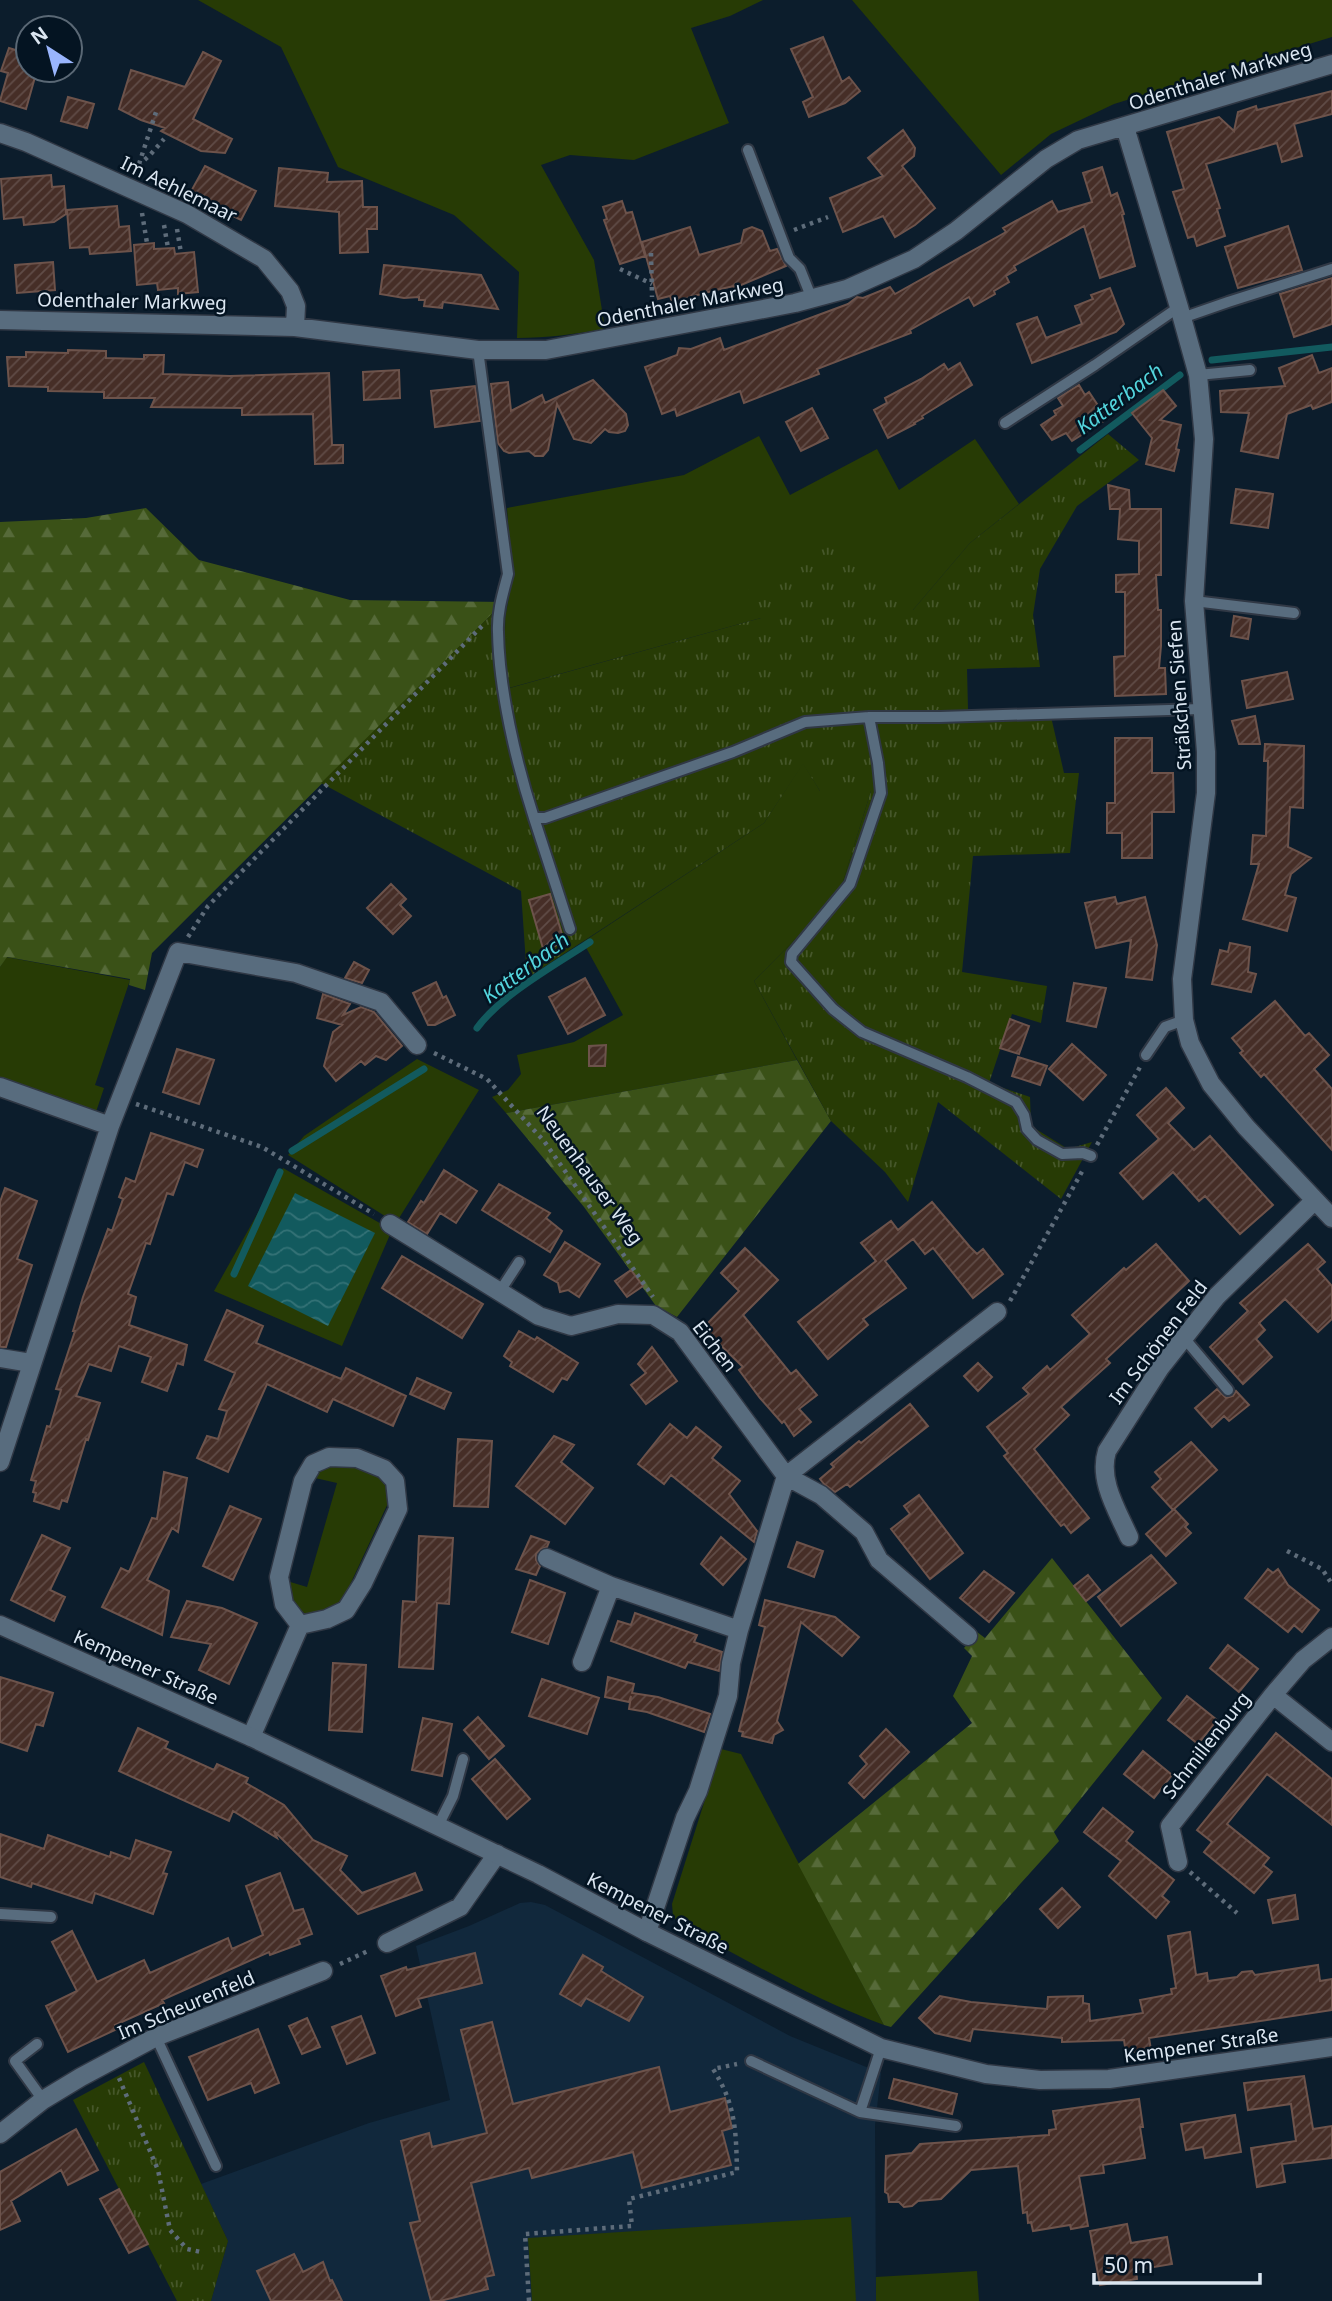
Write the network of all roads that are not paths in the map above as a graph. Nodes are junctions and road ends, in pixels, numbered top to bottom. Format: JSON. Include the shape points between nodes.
{"nodes":[{"id":1,"x":1332,"y":64,"type":"edge"},
{"id":2,"x":1125,"y":127,"type":"junction"},
{"id":3,"x":0,"y":133,"type":"edge"},
{"id":4,"x":748,"y":150,"type":"dead end"},
{"id":5,"x":1332,"y":269,"type":"edge"},
{"id":6,"x":811,"y":299,"type":"junction"},
{"id":7,"x":1181,"y":313,"type":"junction"},
{"id":8,"x":0,"y":320,"type":"edge"},
{"id":9,"x":295,"y":327,"type":"junction"},
{"id":10,"x":478,"y":350,"type":"junction"},
{"id":11,"x":1250,"y":370,"type":"dead end"},
{"id":12,"x":1198,"y":375,"type":"junction"},
{"id":13,"x":1005,"y":423,"type":"dead end"},
{"id":14,"x":1194,"y":601,"type":"junction"},
{"id":15,"x":1294,"y":613,"type":"dead end"},
{"id":16,"x":1201,"y":709,"type":"junction"},
{"id":17,"x":869,"y":717,"type":"junction"},
{"id":18,"x":534,"y":818,"type":"junction"},
{"id":19,"x":570,"y":929,"type":"dead end"},
{"id":20,"x":1184,"y":1020,"type":"junction"},
{"id":21,"x":417,"y":1045,"type":"road end"},
{"id":22,"x":1146,"y":1055,"type":"road end"},
{"id":23,"x":0,"y":1087,"type":"edge"},
{"id":24,"x":110,"y":1125,"type":"junction"},
{"id":25,"x":1091,"y":1156,"type":"road end"},
{"id":26,"x":1315,"y":1200,"type":"junction"},
{"id":27,"x":1332,"y":1218,"type":"edge"},
{"id":28,"x":390,"y":1224,"type":"road end"},
{"id":29,"x":519,"y":1262,"type":"dead end"},
{"id":30,"x":500,"y":1291,"type":"junction"},
{"id":31,"x":997,"y":1312,"type":"road end"},
{"id":32,"x":1185,"y":1339,"type":"junction"},
{"id":33,"x":0,"y":1358,"type":"edge"},
{"id":34,"x":31,"y":1363,"type":"junction"},
{"id":35,"x":1228,"y":1390,"type":"dead end"},
{"id":36,"x":0,"y":1462,"type":"edge"},
{"id":37,"x":786,"y":1476,"type":"junction"},
{"id":38,"x":1129,"y":1537,"type":"dead end"},
{"id":39,"x":547,"y":1558,"type":"dead end"},
{"id":40,"x":611,"y":1586,"type":"junction"},
{"id":41,"x":0,"y":1625,"type":"edge"},
{"id":42,"x":300,"y":1625,"type":"junction"},
{"id":43,"x":739,"y":1630,"type":"junction"},
{"id":44,"x":968,"y":1636,"type":"dead end"},
{"id":45,"x":1332,"y":1637,"type":"edge"},
{"id":46,"x":582,"y":1662,"type":"dead end"},
{"id":47,"x":1273,"y":1695,"type":"junction"},
{"id":48,"x":251,"y":1737,"type":"junction"},
{"id":49,"x":1332,"y":1742,"type":"edge"},
{"id":50,"x":463,"y":1759,"type":"dead end"},
{"id":51,"x":438,"y":1826,"type":"junction"},
{"id":52,"x":497,"y":1854,"type":"junction"},
{"id":53,"x":1178,"y":1862,"type":"road end"},
{"id":54,"x":0,"y":1914,"type":"edge"},
{"id":55,"x":51,"y":1917,"type":"dead end"},
{"id":56,"x":648,"y":1932,"type":"junction"},
{"id":57,"x":387,"y":1943,"type":"road end"},
{"id":58,"x":323,"y":1971,"type":"road end"},
{"id":59,"x":156,"y":2037,"type":"junction"},
{"id":60,"x":37,"y":2044,"type":"dead end"},
{"id":61,"x":881,"y":2048,"type":"junction"},
{"id":62,"x":1332,"y":2048,"type":"edge"},
{"id":63,"x":751,"y":2061,"type":"dead end"},
{"id":64,"x":44,"y":2100,"type":"junction"},
{"id":65,"x":860,"y":2112,"type":"junction"},
{"id":66,"x":956,"y":2126,"type":"dead end"},
{"id":67,"x":0,"y":2134,"type":"edge"},
{"id":68,"x":216,"y":2166,"type":"dead end"}],
"edges":[{"from":1,"to":2,"type":"street","name":"Odenthaler Markweg"},
{"from":2,"to":6,"type":"street","name":"Odenthaler Markweg","via":[[1078,140],[1046,159],[914,260]]},
{"from":2,"to":7,"type":"street","name":"Sträßchen Siefen"},
{"from":3,"to":9,"type":"street","name":"Im Aehlemaar","via":[[187,214],[264,259],[290,290],[296,306]]},
{"from":4,"to":6,"type":"lane","via":[[789,258],[800,268]]},
{"from":5,"to":7,"type":"lane"},
{"from":6,"to":10,"type":"street","name":"Odenthaler Markweg","via":[[546,350]]},
{"from":7,"to":12,"type":"street","name":"Sträßchen Siefen"},
{"from":7,"to":13,"type":"lane"},
{"from":8,"to":9,"type":"street","name":"Odenthaler Markweg"},
{"from":9,"to":10,"type":"street","name":"Odenthaler Markweg"},
{"from":10,"to":18,"type":"lane","via":[[508,573],[498,632],[505,701]]},
{"from":11,"to":12,"type":"lane"},
{"from":12,"to":14,"type":"street","name":"Sträßchen Siefen","via":[[1204,439]]},
{"from":14,"to":15,"type":"lane"},
{"from":14,"to":16,"type":"street","name":"Sträßchen Siefen"},
{"from":16,"to":17,"type":"lane"},
{"from":16,"to":20,"type":"street","name":"Sträßchen Siefen","via":[[1206,793],[1182,979]]},
{"from":17,"to":18,"type":"lane","via":[[805,722],[624,792]]},
{"from":17,"to":25,"type":"lane","via":[[881,793],[850,884],[792,954],[791,962],[833,1009],[862,1032],[1016,1102],[1027,1129],[1062,1154]]},
{"from":18,"to":19,"type":"lane"},
{"from":20,"to":22,"type":"lane","via":[[1165,1027]]},
{"from":20,"to":26,"type":"street","name":"Sträßchen Siefen","via":[[1211,1084]]},
{"from":21,"to":24,"type":"street","via":[[382,1002],[296,973],[178,952]]},
{"from":23,"to":24,"type":"street"},
{"from":24,"to":34,"type":"street"},
{"from":26,"to":27,"type":"street","name":"Sträßchen Siefen"},
{"from":26,"to":32,"type":"street","name":"Im Schönen Feld","via":[[1217,1296]]},
{"from":28,"to":30,"type":"street","name":"Eichen"},
{"from":29,"to":30,"type":"lane"},
{"from":30,"to":37,"type":"street","name":"Eichen","via":[[539,1316],[571,1326],[628,1314],[653,1314],[668,1322]]},
{"from":31,"to":37,"type":"street"},
{"from":32,"to":35,"type":"lane"},
{"from":32,"to":38,"type":"street","name":"Im Schönen Feld","via":[[1160,1368],[1103,1464]]},
{"from":33,"to":34,"type":"street"},
{"from":34,"to":36,"type":"street"},
{"from":37,"to":43,"type":"street"},
{"from":37,"to":44,"type":"street","name":"Eichen","via":[[821,1496],[864,1532],[879,1560]]},
{"from":39,"to":40,"type":"street"},
{"from":40,"to":43,"type":"street"},
{"from":40,"to":46,"type":"street"},
{"from":41,"to":48,"type":"street","name":"Kempener Straße"},
{"from":42,"to":42,"type":"street","via":[[346,1611],[363,1583],[398,1509],[395,1481],[384,1469],[357,1458],[329,1457],[313,1464],[303,1481],[279,1577],[284,1604]]},
{"from":42,"to":48,"type":"street"},
{"from":43,"to":56,"type":"street","via":[[728,1696]]},
{"from":45,"to":47,"type":"street","name":"Schmillenburg","via":[[1303,1660]]},
{"from":47,"to":49,"type":"street","name":"Schmillenburg"},
{"from":47,"to":53,"type":"street","name":"Schmillenburg","via":[[1170,1826]]},
{"from":48,"to":51,"type":"street","name":"Kempener Straße"},
{"from":50,"to":51,"type":"lane","via":[[453,1796]]},
{"from":51,"to":52,"type":"street","name":"Kempener Straße"},
{"from":52,"to":56,"type":"street","name":"Kempener Straße"},
{"from":52,"to":57,"type":"street","via":[[460,1907]]},
{"from":54,"to":55,"type":"lane"},
{"from":56,"to":61,"type":"street","name":"Kempener Straße"},
{"from":58,"to":59,"type":"street","name":"Im Scheurenfeld"},
{"from":59,"to":64,"type":"street","name":"Im Scheurenfeld"},
{"from":59,"to":68,"type":"lane"},
{"from":60,"to":64,"type":"lane","via":[[15,2062]]},
{"from":61,"to":62,"type":"street","name":"Kempener Straße","via":[[986,2074],[1040,2080],[1109,2079]]},
{"from":61,"to":65,"type":"lane"},
{"from":63,"to":65,"type":"lane"},
{"from":64,"to":67,"type":"street","name":"Im Scheurenfeld"},
{"from":65,"to":66,"type":"lane"}]}
